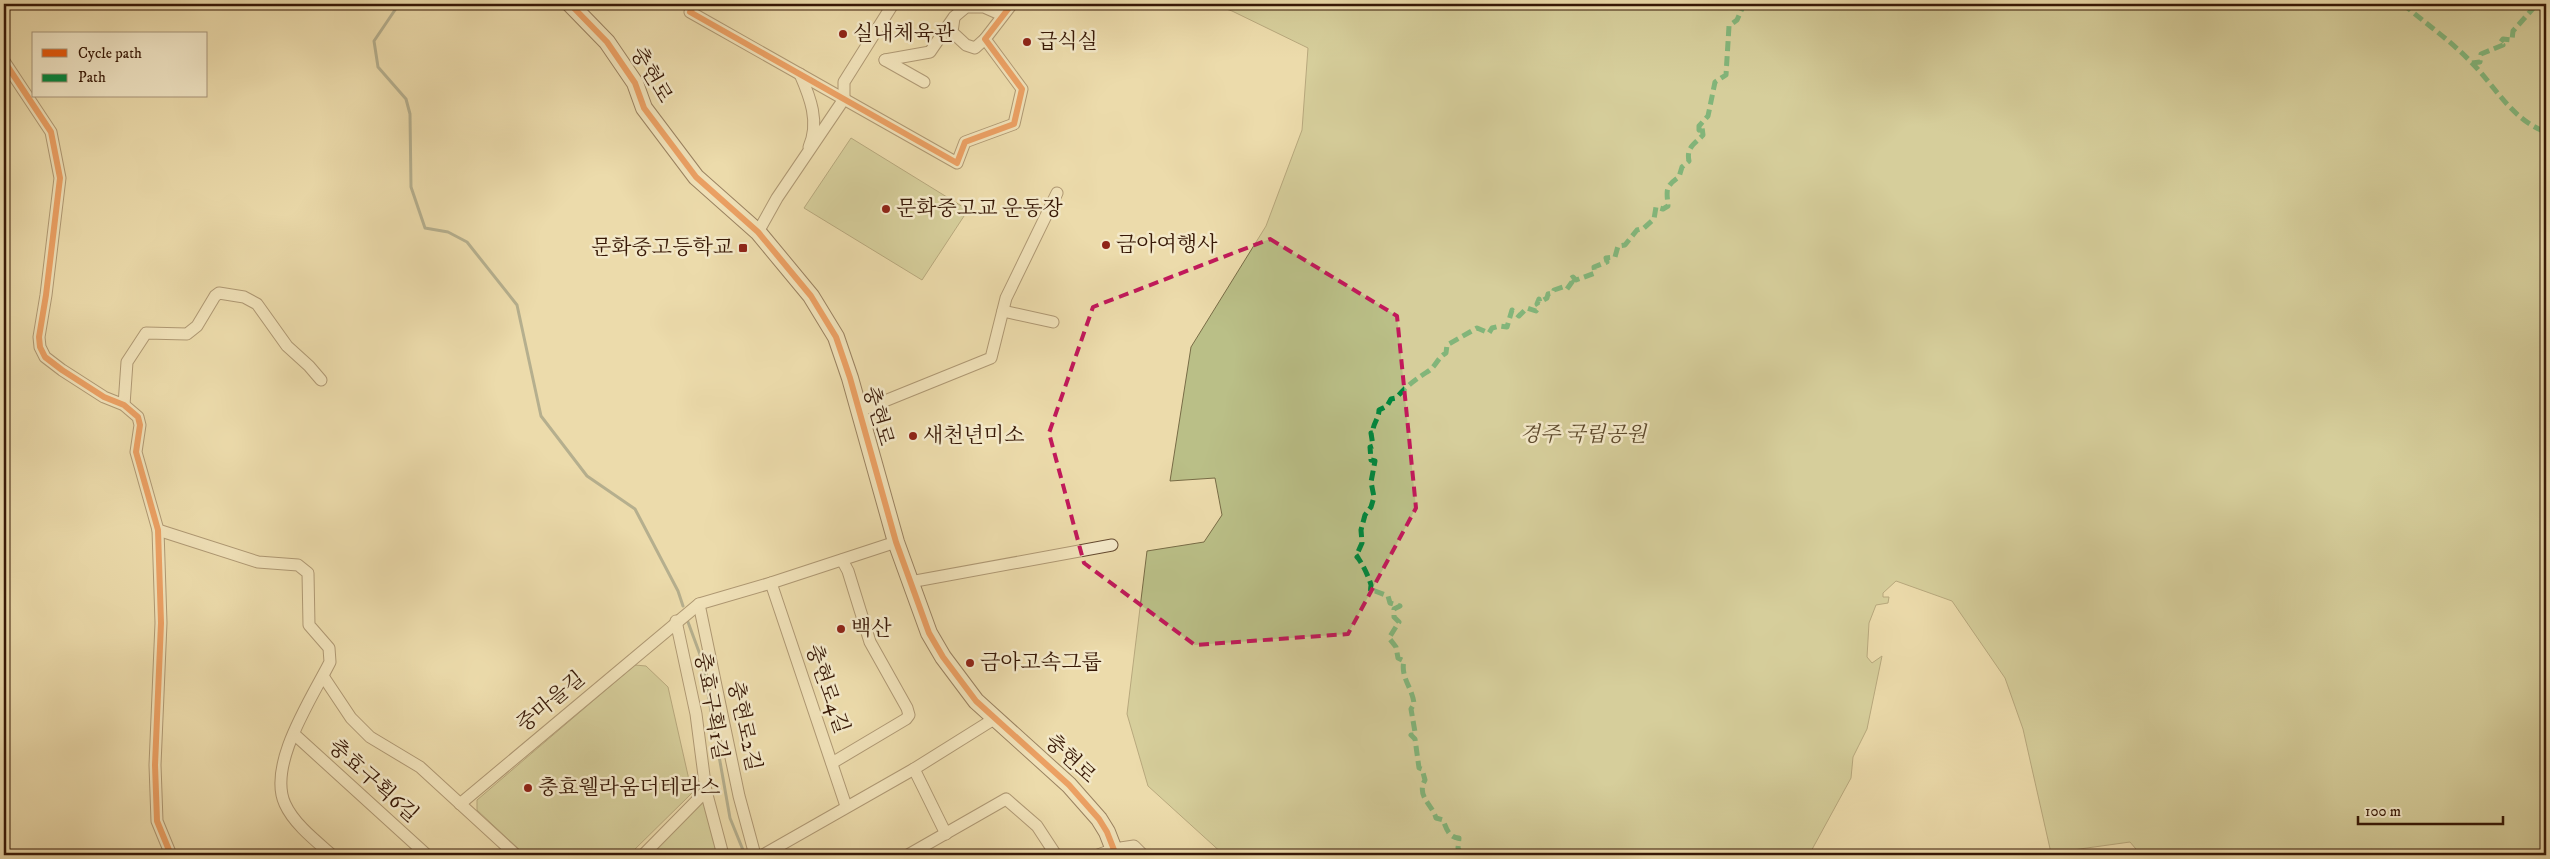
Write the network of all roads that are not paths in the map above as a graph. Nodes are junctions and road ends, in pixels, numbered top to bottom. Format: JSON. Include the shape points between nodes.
{"nodes":[{"id":1,"x":570,"y":4,"type":"edge"},
{"id":2,"x":695,"y":4,"type":"edge"},
{"id":3,"x":893,"y":4,"type":"edge"},
{"id":4,"x":1012,"y":4,"type":"edge"},
{"id":5,"x":1002,"y":16,"type":"junction"},
{"id":6,"x":954,"y":17,"type":"junction"},
{"id":7,"x":985,"y":39,"type":"junction"},
{"id":8,"x":4,"y":61,"type":"edge"},
{"id":9,"x":800,"y":74,"type":"junction"},
{"id":10,"x":924,"y":82,"type":"dead end"},
{"id":11,"x":844,"y":99,"type":"junction"},
{"id":12,"x":802,"y":163,"type":"junction"},
{"id":13,"x":1057,"y":194,"type":"dead end"},
{"id":14,"x":758,"y":232,"type":"junction"},
{"id":15,"x":1003,"y":311,"type":"junction"},
{"id":16,"x":1054,"y":322,"type":"dead end"},
{"id":17,"x":321,"y":380,"type":"dead end"},
{"id":18,"x":124,"y":406,"type":"junction"},
{"id":19,"x":860,"y":412,"type":"junction"},
{"id":20,"x":158,"y":530,"type":"junction"},
{"id":21,"x":896,"y":542,"type":"junction"},
{"id":22,"x":1112,"y":545,"type":"dead end"},
{"id":23,"x":842,"y":560,"type":"junction"},
{"id":24,"x":910,"y":582,"type":"junction"},
{"id":25,"x":771,"y":584,"type":"junction"},
{"id":26,"x":699,"y":604,"type":"junction"},
{"id":27,"x":676,"y":621,"type":"junction"},
{"id":28,"x":323,"y":676,"type":"junction"},
{"id":29,"x":994,"y":719,"type":"junction"},
{"id":30,"x":294,"y":734,"type":"junction"},
{"id":31,"x":832,"y":762,"type":"junction"},
{"id":32,"x":914,"y":769,"type":"junction"},
{"id":33,"x":706,"y":791,"type":"junction"},
{"id":34,"x":460,"y":804,"type":"junction"},
{"id":35,"x":846,"y":806,"type":"junction"},
{"id":36,"x":946,"y":834,"type":"junction"},
{"id":37,"x":1115,"y":852,"type":"edge"},
{"id":38,"x":171,"y":855,"type":"edge"},
{"id":39,"x":332,"y":855,"type":"edge"},
{"id":40,"x":427,"y":855,"type":"edge"},
{"id":41,"x":516,"y":855,"type":"edge"},
{"id":42,"x":642,"y":855,"type":"edge"},
{"id":43,"x":723,"y":855,"type":"edge"},
{"id":44,"x":755,"y":855,"type":"edge"},
{"id":45,"x":763,"y":855,"type":"edge"},
{"id":46,"x":908,"y":855,"type":"edge"},
{"id":47,"x":1056,"y":855,"type":"edge"},
{"id":48,"x":1098,"y":855,"type":"edge"},
{"id":49,"x":1143,"y":855,"type":"edge"}],
"edges":[{"from":1,"to":14,"type":"street","name":"충현로","via":[[607,42],[635,84],[644,108],[696,177]]},
{"from":2,"to":9,"type":"street","via":[[690,12]]},
{"from":3,"to":11,"type":"street","via":[[844,82]]},
{"from":4,"to":5,"type":"street"},
{"from":5,"to":6,"type":"street","via":[[984,7],[966,7]]},
{"from":5,"to":7,"type":"street"},
{"from":6,"to":7,"type":"street","via":[[952,32],[966,45],[975,48]]},
{"from":6,"to":10,"type":"street","via":[[930,52],[885,60]]},
{"from":7,"to":11,"type":"street","via":[[1022,89],[1014,124],[965,142],[957,163]]},
{"from":8,"to":18,"type":"street","via":[[51,132],[60,178],[40,347],[45,356],[62,370]]},
{"from":9,"to":11,"type":"street"},
{"from":9,"to":12,"type":"street","via":[[813,104],[812,139]]},
{"from":11,"to":12,"type":"street"},
{"from":12,"to":14,"type":"street"},
{"from":13,"to":15,"type":"street","name":"충현로","via":[[1006,298]]},
{"from":14,"to":19,"type":"street","name":"충현로","via":[[811,296],[836,336]]},
{"from":15,"to":16,"type":"street"},
{"from":15,"to":19,"type":"street","name":"충현로","via":[[991,358]]},
{"from":17,"to":18,"type":"street","via":[[287,346],[257,304],[244,297],[219,293],[214,296],[198,326],[186,334],[146,333],[127,362]]},
{"from":18,"to":20,"type":"street","via":[[138,417],[136,452]]},
{"from":19,"to":21,"type":"street","name":"충현로"},
{"from":20,"to":28,"type":"street","via":[[258,562],[298,565],[308,573],[309,625],[329,648],[330,662]]},
{"from":20,"to":38,"type":"street","via":[[161,623],[155,765],[157,822]]},
{"from":21,"to":23,"type":"street","name":"중마을길"},
{"from":21,"to":24,"type":"street","name":"충현로"},
{"from":22,"to":24,"type":"street"},
{"from":23,"to":25,"type":"street","name":"중마을길"},
{"from":23,"to":31,"type":"street","via":[[870,642],[909,715]]},
{"from":24,"to":29,"type":"street","name":"충현로","via":[[929,633],[943,657]]},
{"from":25,"to":26,"type":"street","name":"중마을길"},
{"from":25,"to":31,"type":"street","name":"충현로4길"},
{"from":26,"to":27,"type":"street","name":"중마을길"},
{"from":26,"to":44,"type":"street","name":"충현로2길","via":[[739,796]]},
{"from":27,"to":33,"type":"street","name":"충효구획1길","via":[[696,714]]},
{"from":27,"to":34,"type":"street","name":"중마을길"},
{"from":28,"to":30,"type":"street"},
{"from":28,"to":34,"type":"street","via":[[351,718],[370,737],[420,767]]},
{"from":29,"to":32,"type":"street"},
{"from":29,"to":37,"type":"street","name":"충현로","via":[[1086,803],[1107,832]]},
{"from":30,"to":39,"type":"street","via":[[282,764],[282,797],[300,824]]},
{"from":30,"to":40,"type":"street","name":"충효구획6길"},
{"from":31,"to":35,"type":"street","name":"충현로4길"},
{"from":32,"to":35,"type":"street"},
{"from":32,"to":36,"type":"street"},
{"from":33,"to":42,"type":"street"},
{"from":33,"to":43,"type":"street","name":"충효구획1길"},
{"from":34,"to":41,"type":"street"},
{"from":35,"to":45,"type":"street"},
{"from":36,"to":46,"type":"street"},
{"from":36,"to":47,"type":"street","via":[[1006,799],[1037,826]]},
{"from":37,"to":48,"type":"street"},
{"from":37,"to":49,"type":"street","via":[[1134,846]]}]}
